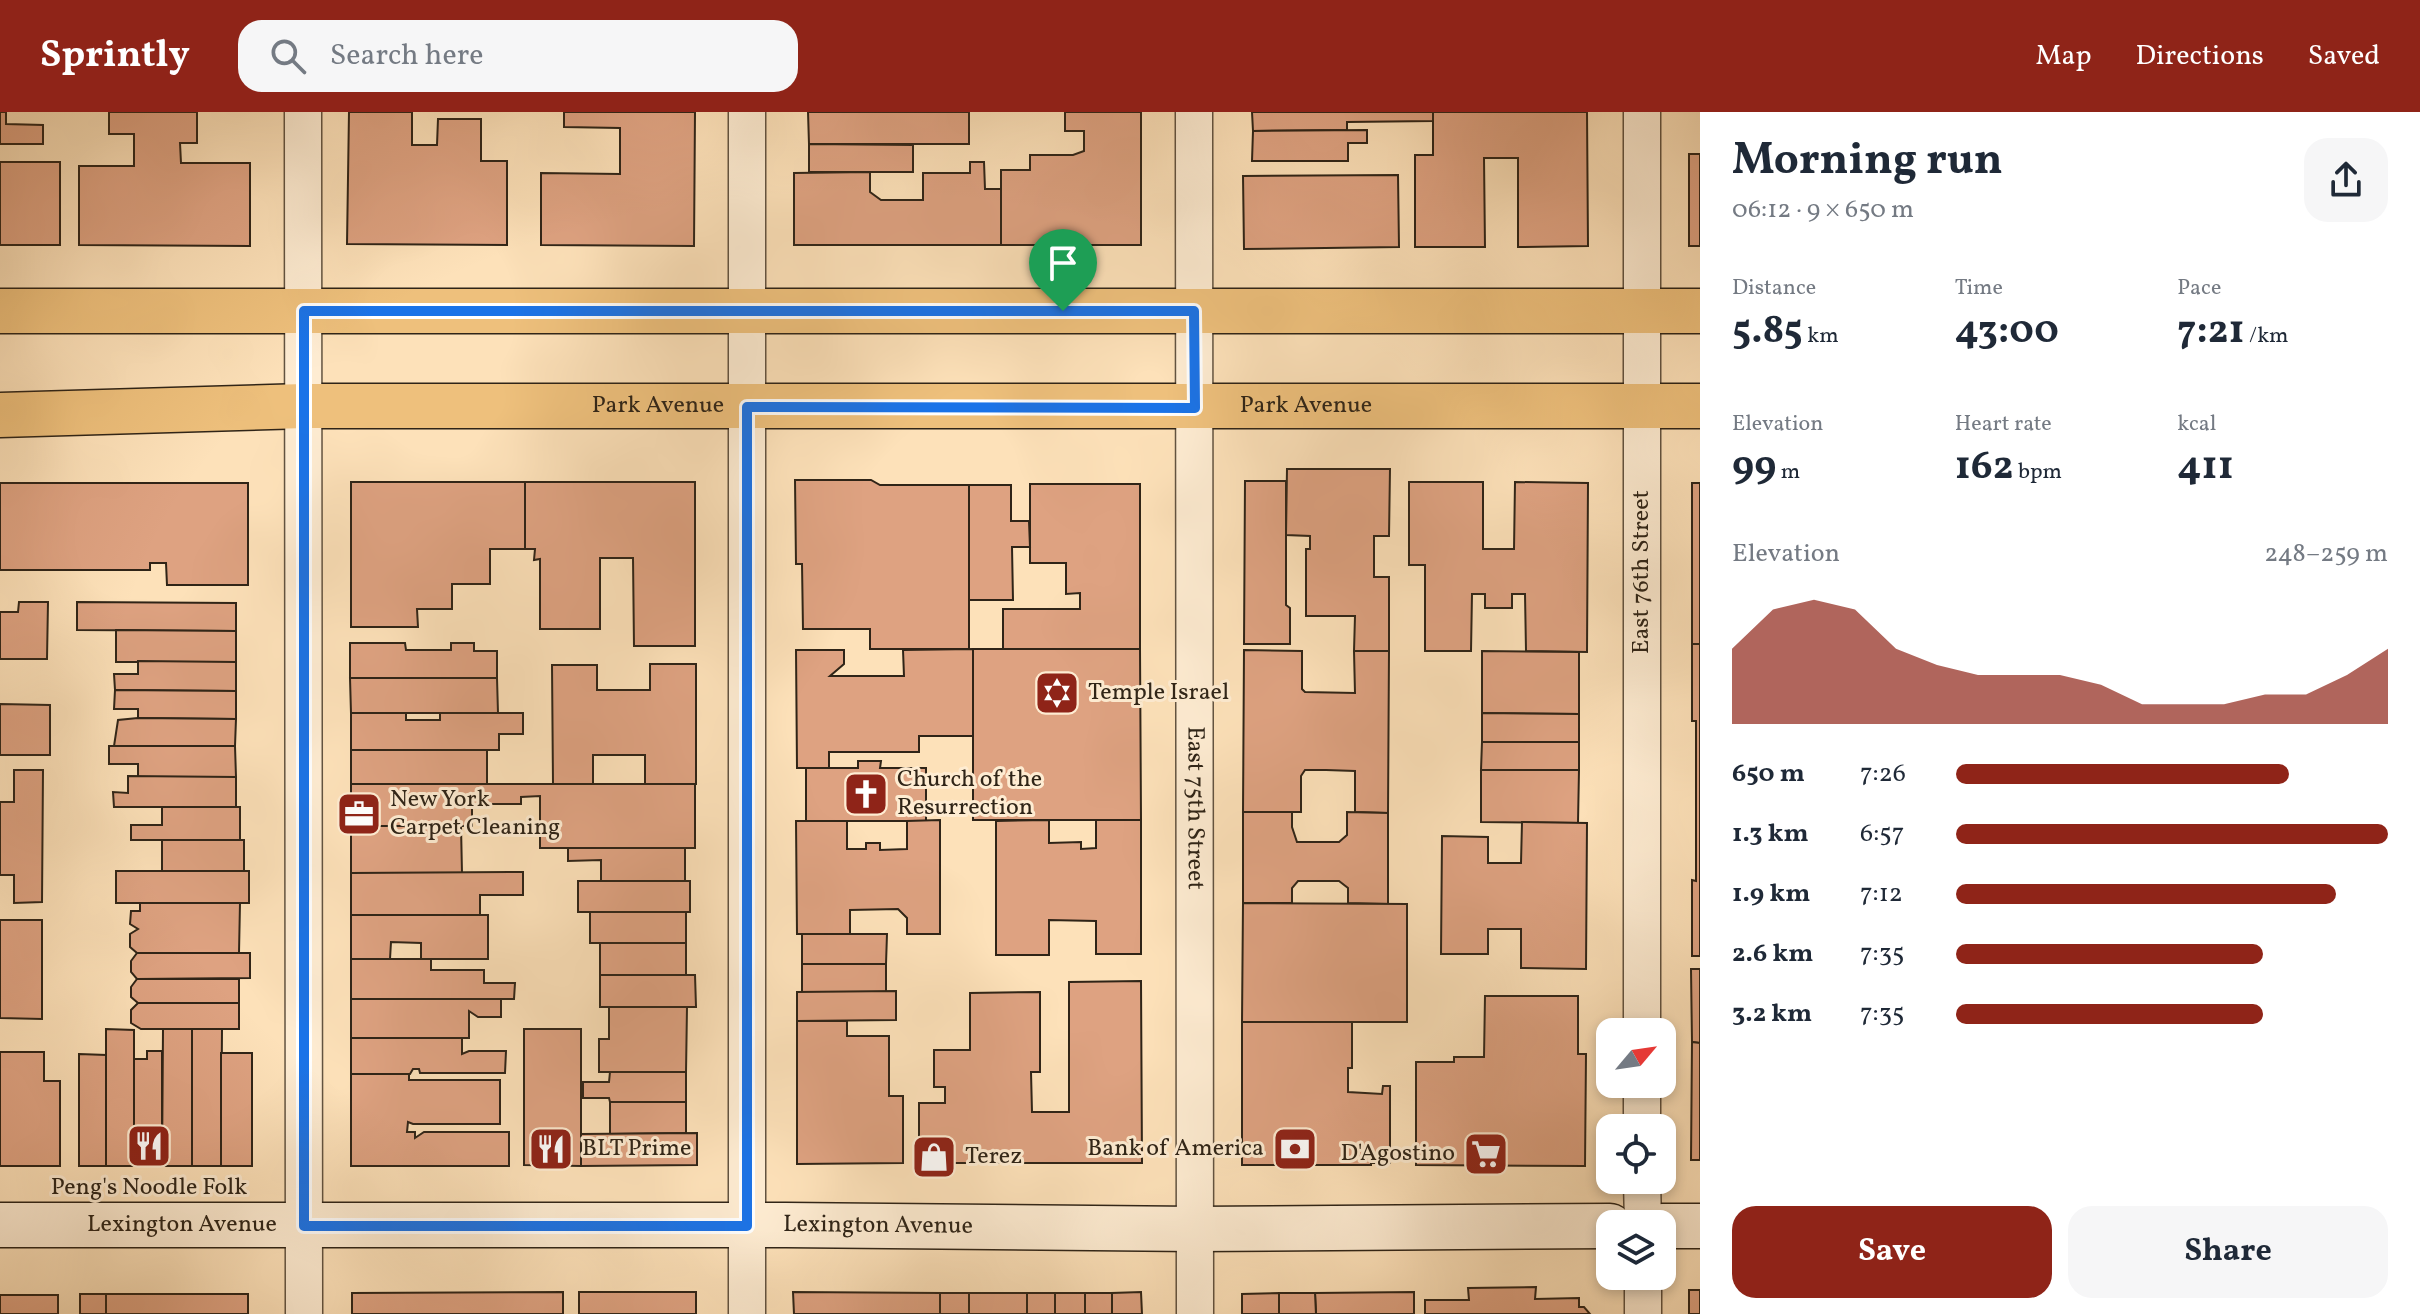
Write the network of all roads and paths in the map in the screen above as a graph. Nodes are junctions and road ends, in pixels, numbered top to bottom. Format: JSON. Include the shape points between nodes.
{"nodes":[{"id":1,"x":303,"y":112,"type":"edge"},
{"id":2,"x":747,"y":112,"type":"edge"},
{"id":3,"x":1194,"y":112,"type":"edge"},
{"id":4,"x":1642,"y":112,"type":"edge"},
{"id":5,"x":0,"y":311,"type":"edge"},
{"id":6,"x":304,"y":311,"type":"junction"},
{"id":7,"x":1194,"y":311,"type":"junction"},
{"id":8,"x":1642,"y":311,"type":"junction"},
{"id":9,"x":1700,"y":311,"type":"edge"},
{"id":10,"x":747,"y":312,"type":"junction"},
{"id":11,"x":304,"y":406,"type":"junction"},
{"id":12,"x":1642,"y":406,"type":"junction"},
{"id":13,"x":1700,"y":406,"type":"edge"},
{"id":14,"x":747,"y":407,"type":"junction"},
{"id":15,"x":1195,"y":408,"type":"junction"},
{"id":16,"x":0,"y":415,"type":"edge"},
{"id":17,"x":1642,"y":1018,"type":"edge"},
{"id":18,"x":0,"y":1225,"type":"edge"},
{"id":19,"x":304,"y":1226,"type":"junction"},
{"id":20,"x":747,"y":1226,"type":"junction"},
{"id":21,"x":1596,"y":1226,"type":"edge"},
{"id":22,"x":1676,"y":1226,"type":"edge"},
{"id":23,"x":1700,"y":1226,"type":"edge"},
{"id":24,"x":1195,"y":1229,"type":"junction"},
{"id":25,"x":1643,"y":1290,"type":"edge"},
{"id":26,"x":304,"y":1314,"type":"edge"},
{"id":27,"x":747,"y":1314,"type":"edge"},
{"id":28,"x":1195,"y":1314,"type":"edge"},
{"id":29,"x":1643,"y":1314,"type":"edge"}],
"edges":[{"from":1,"to":6,"type":"street"},
{"from":2,"to":10,"type":"street"},
{"from":3,"to":7,"type":"street","name":"East 75th Street"},
{"from":4,"to":8,"type":"street","name":"East 76th Street"},
{"from":5,"to":6,"type":"main road"},
{"from":6,"to":10,"type":"main road"},
{"from":6,"to":11,"type":"street"},
{"from":7,"to":8,"type":"main road"},
{"from":7,"to":10,"type":"main road"},
{"from":7,"to":15,"type":"street","name":"East 75th Street"},
{"from":8,"to":9,"type":"main road"},
{"from":8,"to":12,"type":"street","name":"East 76th Street"},
{"from":10,"to":14,"type":"street"},
{"from":11,"to":14,"type":"main road","name":"Park Avenue"},
{"from":11,"to":16,"type":"main road","name":"Park Avenue"},
{"from":11,"to":19,"type":"street"},
{"from":12,"to":13,"type":"main road","name":"Park Avenue"},
{"from":12,"to":15,"type":"main road","name":"Park Avenue"},
{"from":12,"to":17,"type":"street","name":"East 76th Street"},
{"from":14,"to":15,"type":"main road","name":"Park Avenue"},
{"from":14,"to":20,"type":"street"},
{"from":15,"to":24,"type":"street","name":"East 75th Street"},
{"from":18,"to":19,"type":"main road","name":"Lexington Avenue"},
{"from":19,"to":20,"type":"main road","name":"Lexington Avenue"},
{"from":19,"to":26,"type":"street"},
{"from":20,"to":24,"type":"main road","name":"Lexington Avenue"},
{"from":20,"to":27,"type":"street"},
{"from":21,"to":24,"type":"main road","name":"Lexington Avenue"},
{"from":22,"to":23,"type":"main road"},
{"from":24,"to":28,"type":"street","name":"East 75th Street"},
{"from":25,"to":29,"type":"street"}]}
